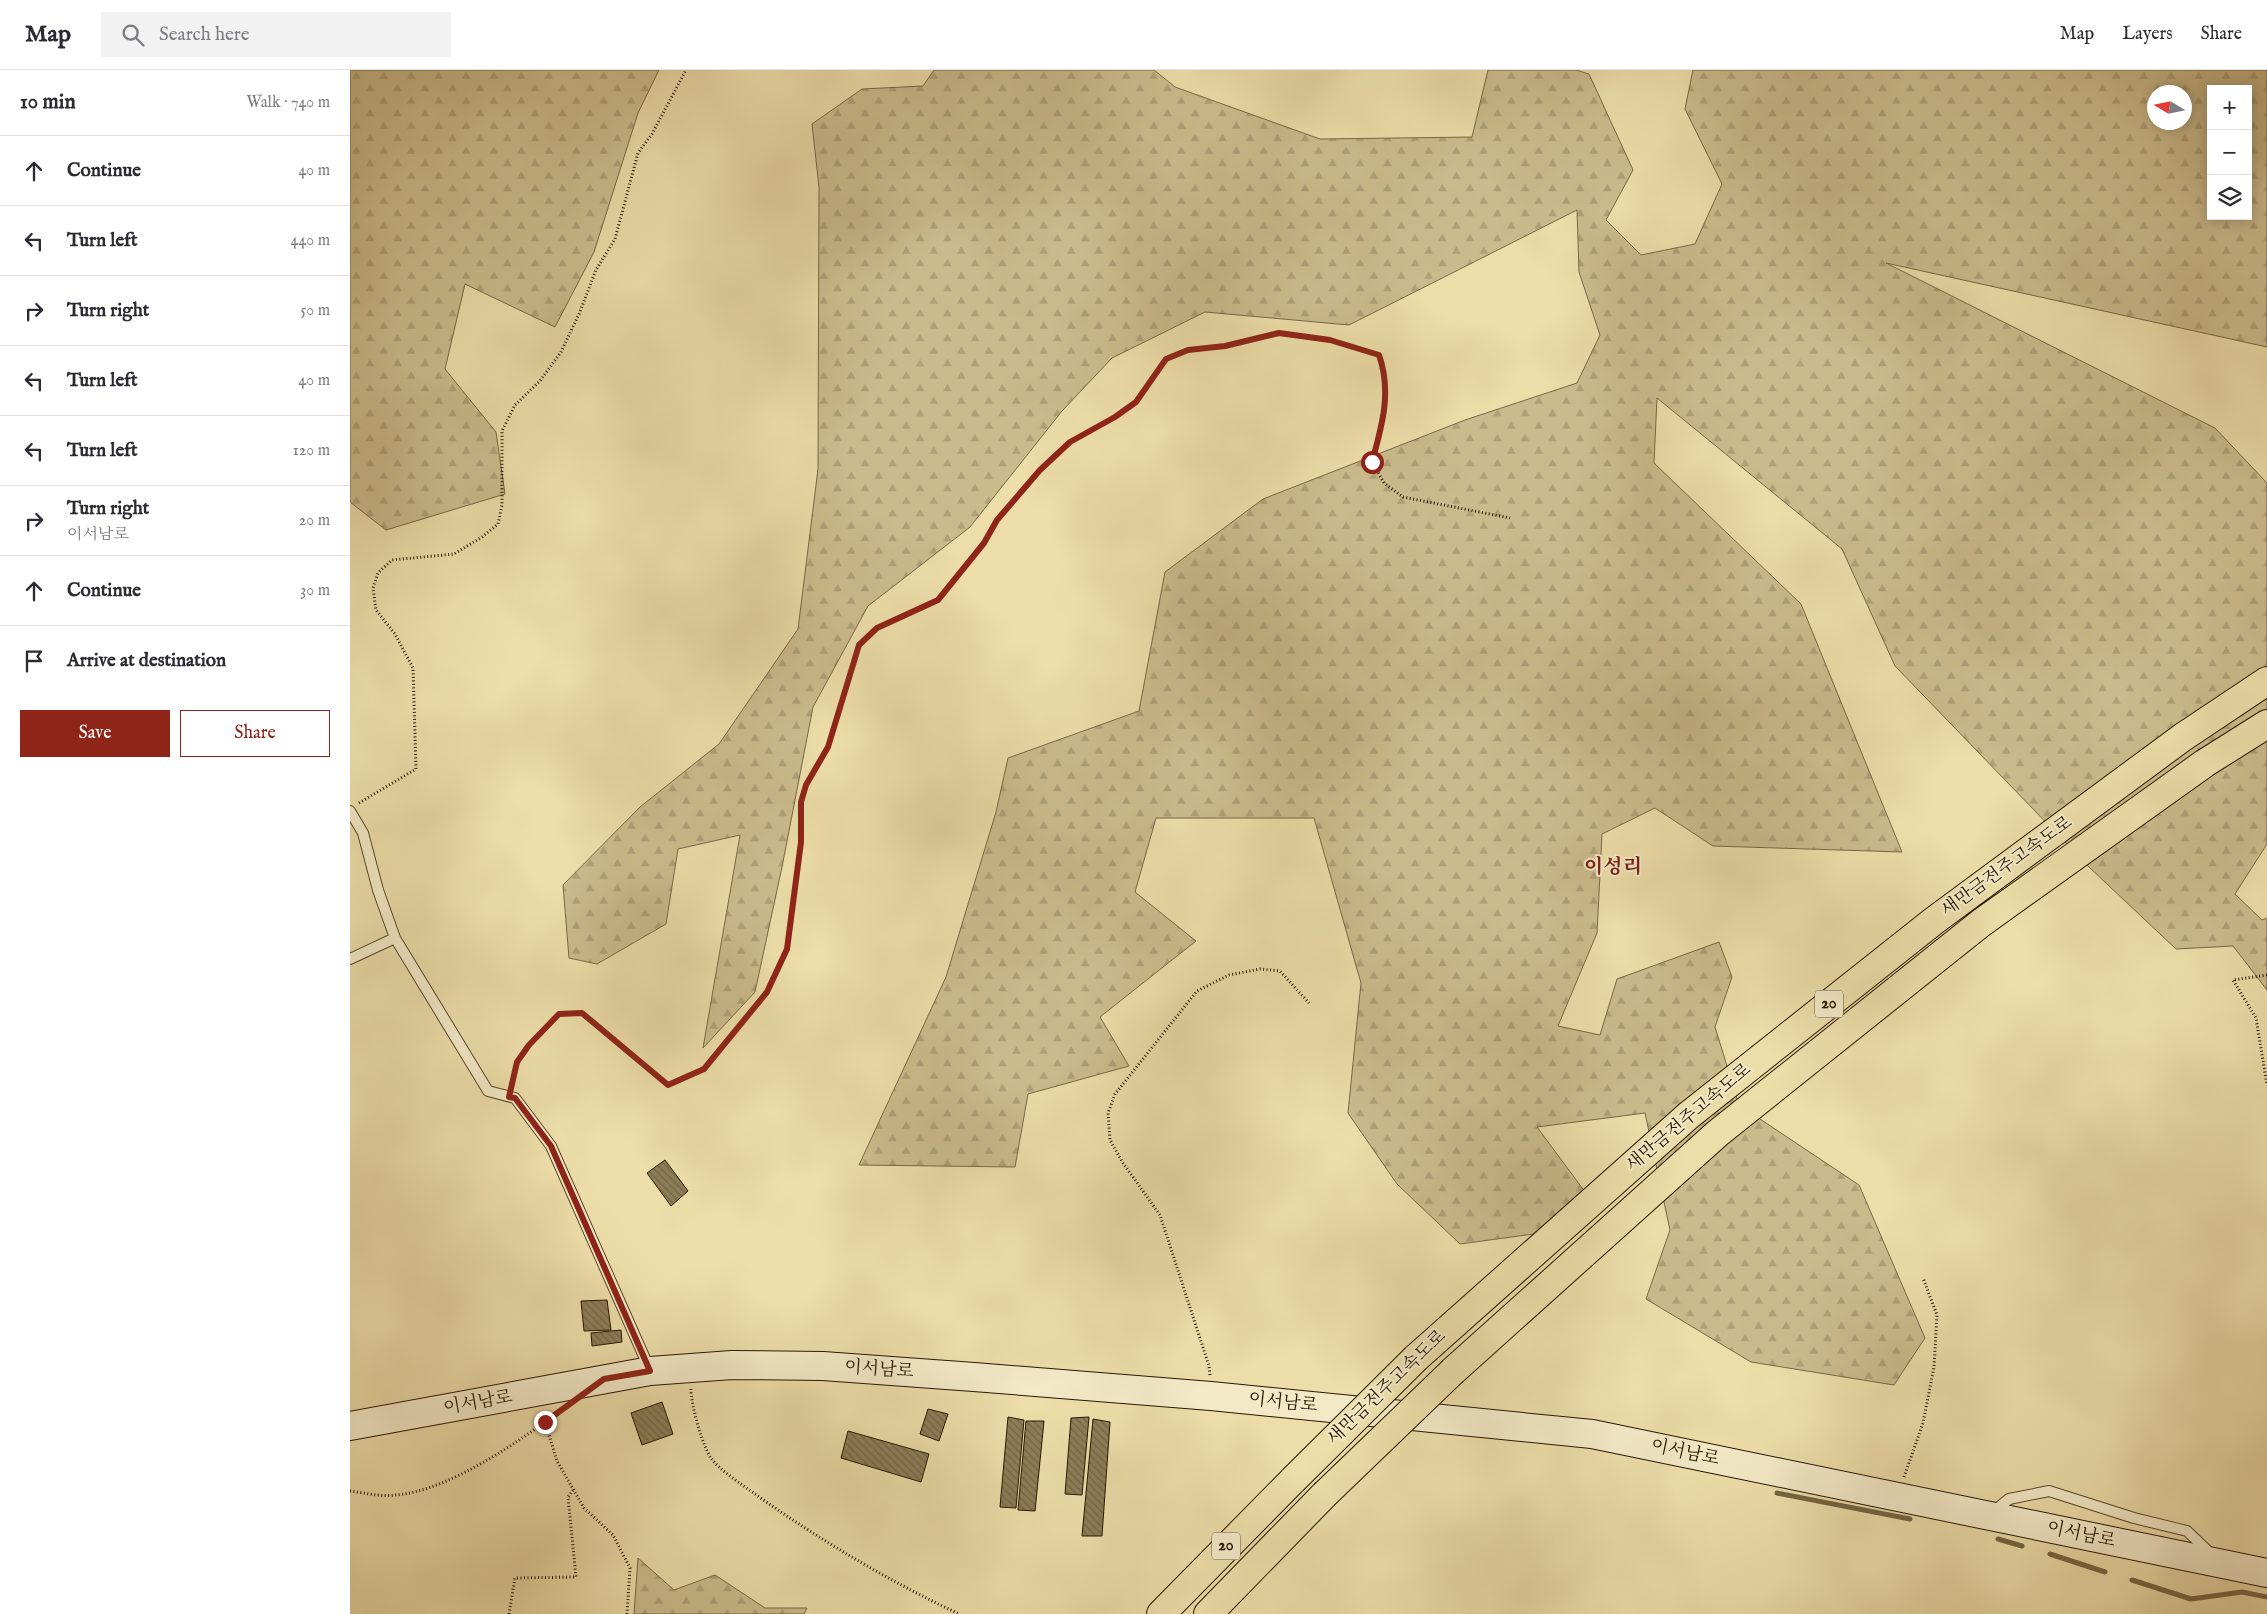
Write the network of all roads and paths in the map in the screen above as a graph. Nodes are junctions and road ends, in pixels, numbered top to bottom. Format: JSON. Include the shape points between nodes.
{"nodes":[{"id":1,"x":686,"y":70,"type":"edge"},
{"id":2,"x":1510,"y":518,"type":"dead end"},
{"id":3,"x":2267,"y":681,"type":"edge"},
{"id":4,"x":2267,"y":724,"type":"edge"},
{"id":5,"x":358,"y":804,"type":"dead end"},
{"id":6,"x":350,"y":811,"type":"edge"},
{"id":7,"x":395,"y":938,"type":"junction"},
{"id":8,"x":350,"y":959,"type":"edge"},
{"id":9,"x":2267,"y":975,"type":"edge"},
{"id":10,"x":1309,"y":1003,"type":"dead end"},
{"id":11,"x":2267,"y":1085,"type":"edge"},
{"id":12,"x":509,"y":1097,"type":"junction"},
{"id":13,"x":1923,"y":1278,"type":"dead end"},
{"id":14,"x":691,"y":1368,"type":"junction"},
{"id":15,"x":650,"y":1371,"type":"junction"},
{"id":16,"x":1211,"y":1396,"type":"junction"},
{"id":17,"x":567,"y":1406,"type":"dead end"},
{"id":18,"x":545,"y":1422,"type":"junction"},
{"id":19,"x":350,"y":1426,"type":"edge"},
{"id":20,"x":574,"y":1490,"type":"junction"},
{"id":21,"x":350,"y":1492,"type":"edge"},
{"id":22,"x":1898,"y":1497,"type":"junction"},
{"id":23,"x":1988,"y":1516,"type":"junction"},
{"id":24,"x":2220,"y":1563,"type":"junction"},
{"id":25,"x":2267,"y":1573,"type":"edge"},
{"id":26,"x":509,"y":1614,"type":"edge"},
{"id":27,"x":627,"y":1614,"type":"edge"},
{"id":28,"x":959,"y":1614,"type":"edge"},
{"id":29,"x":1161,"y":1614,"type":"edge"},
{"id":30,"x":1208,"y":1614,"type":"edge"}],
"edges":[{"from":1,"to":5,"type":"path","via":[[652,134],[638,152],[615,239],[596,270],[561,352],[540,381],[515,405],[502,432],[502,505],[498,524],[454,554],[392,560],[378,573],[373,588],[376,610],[395,634],[413,668],[416,769]]},
{"from":2,"to":12,"type":"path","via":[[1403,497],[1384,483],[1372,462],[1385,413],[1385,372],[1379,355],[1330,340],[1279,333],[1225,346],[1188,350],[1166,359],[1136,402],[1070,442],[1040,470],[997,520],[984,543],[938,600],[877,628],[859,645],[828,747],[806,785],[801,802],[801,842],[787,949],[767,992],[704,1069],[668,1085],[582,1013],[559,1014],[517,1062]]},
{"from":3,"to":29,"type":"highway","name":"새만금전주고속도로","number":"20","bridge":true,"via":[[2183,737],[1935,920],[1689,1115],[1416,1358]]},
{"from":4,"to":30,"type":"highway","name":"새만금전주고속도로","number":"20","bridge":true,"via":[[2204,763],[1973,929],[1718,1133],[1453,1370]]},
{"from":6,"to":7,"type":"lane","via":[[363,832]]},
{"from":7,"to":8,"type":"lane"},
{"from":7,"to":12,"type":"lane","via":[[488,1091]]},
{"from":9,"to":11,"type":"path","via":[[2233,980],[2256,1018]]},
{"from":10,"to":16,"type":"path","via":[[1280,971],[1260,969],[1229,975],[1197,991],[1115,1094],[1108,1113],[1110,1140],[1160,1215],[1209,1366]]},
{"from":12,"to":15,"type":"lane","via":[[515,1098],[551,1146]]},
{"from":13,"to":22,"type":"path","via":[[1937,1315],[1934,1367],[1923,1423]]},
{"from":14,"to":15,"type":"main road","name":"이서남로"},
{"from":14,"to":16,"type":"main road","name":"이서남로","via":[[823,1366]]},
{"from":14,"to":28,"type":"path","via":[[691,1404],[711,1458],[808,1532],[909,1590]]},
{"from":15,"to":19,"type":"main road","name":"이서남로"},
{"from":16,"to":22,"type":"main road","name":"이서남로","via":[[1592,1434]]},
{"from":17,"to":18,"type":"path"},
{"from":18,"to":20,"type":"path","via":[[557,1461]]},
{"from":18,"to":21,"type":"path","via":[[440,1485],[396,1495]]},
{"from":20,"to":26,"type":"path","via":[[568,1498],[576,1577],[515,1578]]},
{"from":20,"to":27,"type":"path","via":[[584,1508],[613,1535],[630,1568]]},
{"from":22,"to":23,"type":"main road","name":"이서남로"},
{"from":23,"to":24,"type":"main road","name":"이서남로"},
{"from":23,"to":24,"type":"lane","via":[[2009,1499],[2049,1491],[2187,1531]]},
{"from":24,"to":25,"type":"main road","name":"이서남로"}]}
